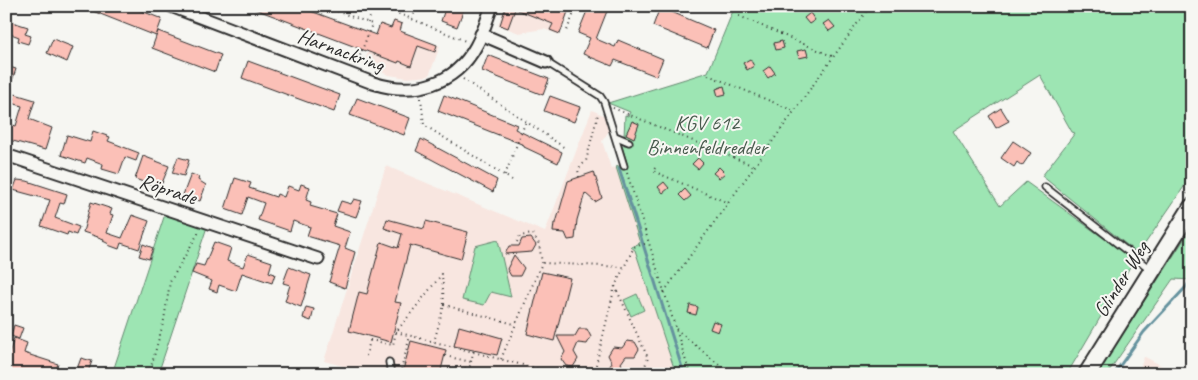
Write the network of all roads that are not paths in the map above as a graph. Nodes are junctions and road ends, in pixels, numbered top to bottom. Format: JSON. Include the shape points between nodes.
{"nodes":[{"id":1,"x":171,"y":6,"type":"edge"},
{"id":2,"x":492,"y":6,"type":"edge"},
{"id":3,"x":479,"y":40,"type":"junction"},
{"id":4,"x":534,"y":45,"type":"dead end"},
{"id":5,"x":514,"y":48,"type":"junction"},
{"id":6,"x":546,"y":62,"type":"joint"},
{"id":7,"x":613,"y":135,"type":"junction"},
{"id":8,"x":629,"y":142,"type":"dead end"},
{"id":9,"x":6,"y":155,"type":"edge"},
{"id":10,"x":622,"y":162,"type":"road end"},
{"id":11,"x":1045,"y":187,"type":"dead end"},
{"id":12,"x":1192,"y":207,"type":"edge"},
{"id":13,"x":318,"y":259,"type":"dead end"},
{"id":14,"x":1152,"y":270,"type":"junction"},
{"id":15,"x":389,"y":362,"type":"dead end"},
{"id":16,"x":391,"y":374,"type":"edge"},
{"id":17,"x":1087,"y":374,"type":"edge"}],
"edges":[{"from":1,"to":3,"type":"street","name":"Harnackring","via":[[390,88],[420,88],[454,73]]},
{"from":2,"to":3,"type":"street","name":"Harnackring"},
{"from":3,"to":5,"type":"street"},
{"from":4,"to":5,"type":"street"},
{"from":5,"to":6,"type":"street"},
{"from":6,"to":7,"type":"lane","via":[[596,93],[605,105]]},
{"from":7,"to":8,"type":"lane"},
{"from":7,"to":10,"type":"lane"},
{"from":9,"to":13,"type":"street","name":"Röprade"},
{"from":11,"to":14,"type":"lane"},
{"from":12,"to":14,"type":"main road","name":"Glinder Weg"},
{"from":14,"to":17,"type":"main road","name":"Glinder Weg"},
{"from":15,"to":16,"type":"lane"}]}
